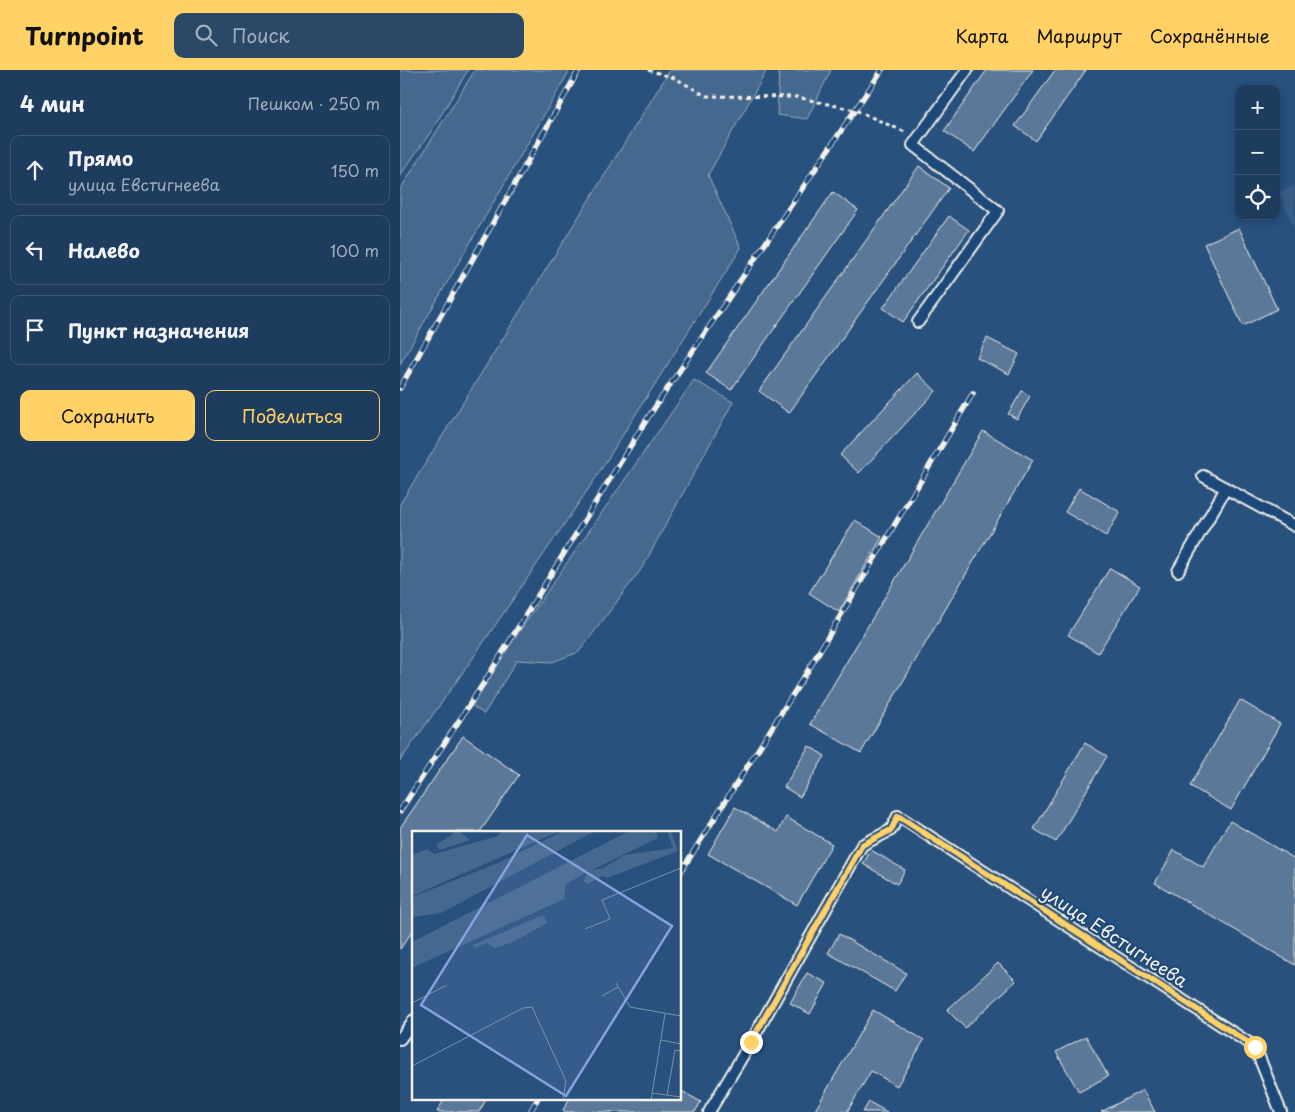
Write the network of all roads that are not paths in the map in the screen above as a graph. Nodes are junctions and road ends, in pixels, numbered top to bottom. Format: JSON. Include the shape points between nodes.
{"nodes":[{"id":1,"x":967,"y":70,"type":"edge"},
{"id":2,"x":918,"y":322,"type":"dead end"},
{"id":3,"x":1203,"y":476,"type":"dead end"},
{"id":4,"x":1226,"y":488,"type":"junction"},
{"id":5,"x":1295,"y":526,"type":"edge"},
{"id":6,"x":1178,"y":571,"type":"dead end"},
{"id":7,"x":412,"y":1023,"type":"edge"},
{"id":8,"x":400,"y":1039,"type":"edge"},
{"id":9,"x":709,"y":1112,"type":"edge"},
{"id":10,"x":1281,"y":1112,"type":"edge"}],
"edges":[{"from":1,"to":2,"type":"lane","via":[[913,146],[998,211]]},
{"from":3,"to":4,"type":"lane"},
{"from":4,"to":5,"type":"lane"},
{"from":4,"to":6,"type":"lane"},
{"from":7,"to":8,"type":"lane"},
{"from":9,"to":10,"type":"lane","name":"улица Евстигнеева","via":[[862,845],[891,830],[898,816],[1255,1047]]}]}
